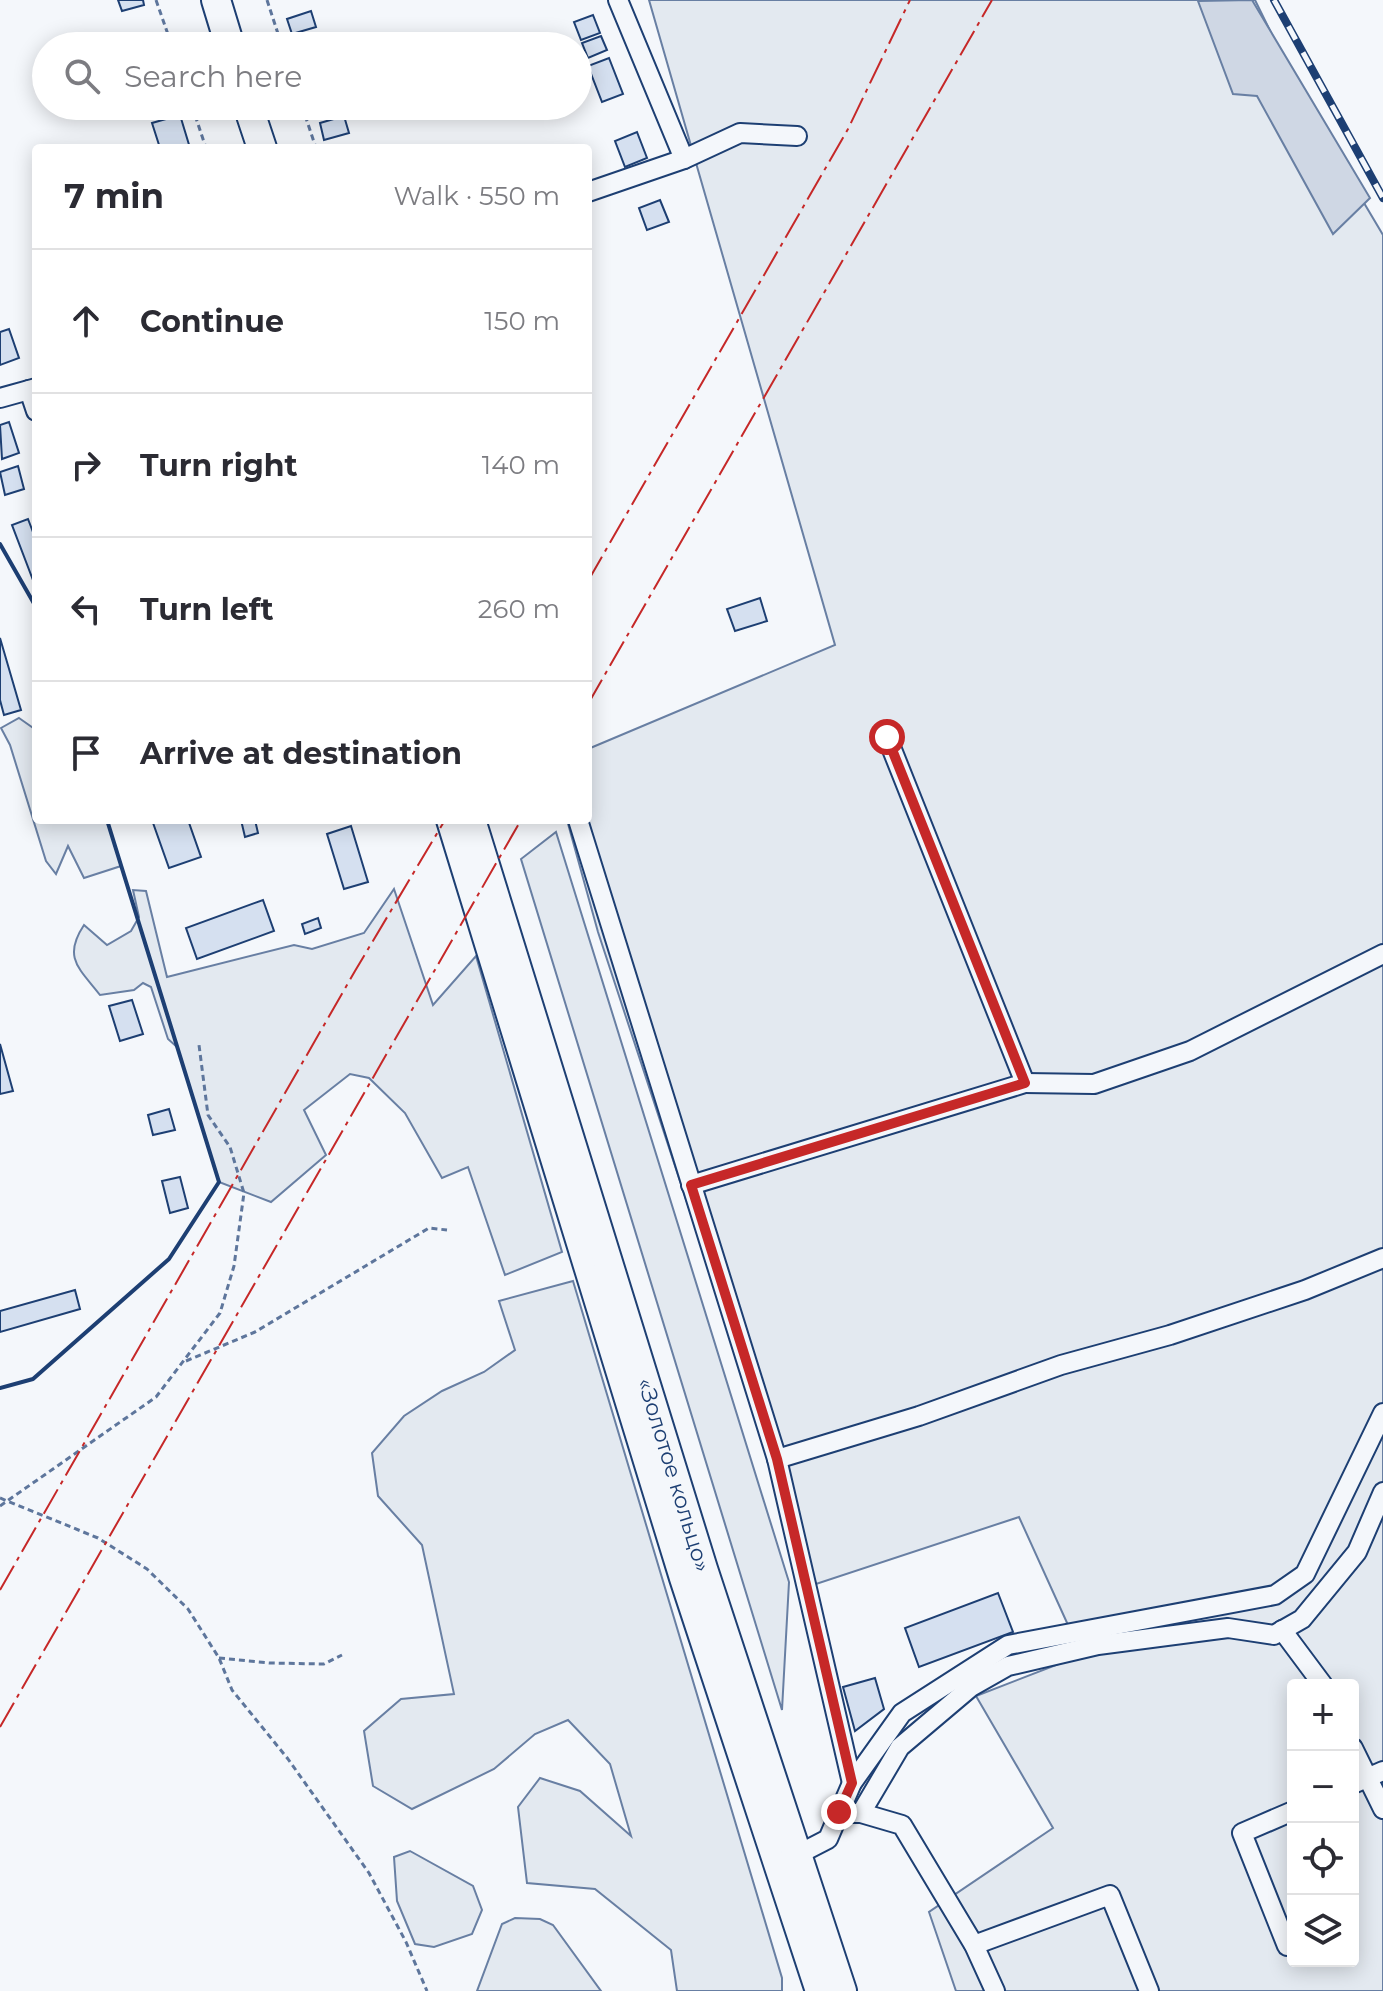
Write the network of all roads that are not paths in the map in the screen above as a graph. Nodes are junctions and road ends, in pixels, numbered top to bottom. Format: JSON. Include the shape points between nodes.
{"nodes":[{"id":1,"x":216,"y":0,"type":"edge"},
{"id":2,"x":618,"y":0,"type":"edge"},
{"id":3,"x":226,"y":32,"type":"edge"},
{"id":4,"x":253,"y":120,"type":"edge"},
{"id":5,"x":797,"y":136,"type":"dead end"},
{"id":6,"x":261,"y":144,"type":"edge"},
{"id":7,"x":684,"y":159,"type":"junction"},
{"id":8,"x":592,"y":191,"type":"edge"},
{"id":9,"x":32,"y":389,"type":"edge"},
{"id":10,"x":0,"y":398,"type":"edge"},
{"id":11,"x":887,"y":737,"type":"dead end"},
{"id":12,"x":453,"y":824,"type":"edge"},
{"id":13,"x":472,"y":824,"type":"edge"},
{"id":14,"x":579,"y":824,"type":"edge"},
{"id":15,"x":1383,"y":954,"type":"edge"},
{"id":16,"x":504,"y":961,"type":"junction"},
{"id":17,"x":1025,"y":1083,"type":"junction"},
{"id":18,"x":691,"y":1185,"type":"junction"},
{"id":19,"x":1383,"y":1258,"type":"edge"},
{"id":20,"x":1383,"y":1413,"type":"edge"},
{"id":21,"x":777,"y":1459,"type":"junction"},
{"id":22,"x":1383,"y":1492,"type":"edge"},
{"id":23,"x":1282,"y":1630,"type":"junction"},
{"id":24,"x":1319,"y":1679,"type":"edge"},
{"id":25,"x":1355,"y":1751,"type":"edge"},
{"id":26,"x":1368,"y":1777,"type":"edge"},
{"id":27,"x":852,"y":1783,"type":"junction"},
{"id":28,"x":1383,"y":1809,"type":"edge"},
{"id":29,"x":839,"y":1812,"type":"junction"},
{"id":30,"x":861,"y":1813,"type":"junction"},
{"id":31,"x":1287,"y":1814,"type":"edge"},
{"id":32,"x":797,"y":1855,"type":"junction"},
{"id":33,"x":974,"y":1945,"type":"junction"},
{"id":34,"x":1287,"y":1946,"type":"dead end"},
{"id":35,"x":820,"y":1991,"type":"edge"},
{"id":36,"x":842,"y":1991,"type":"edge"},
{"id":37,"x":995,"y":1991,"type":"edge"},
{"id":38,"x":1149,"y":1991,"type":"edge"}],
"edges":[{"from":1,"to":3,"type":"highway"},
{"from":2,"to":7,"type":"street"},
{"from":4,"to":6,"type":"highway"},
{"from":5,"to":7,"type":"street","via":[[740,133]]},
{"from":7,"to":8,"type":"street"},
{"from":9,"to":10,"type":"street"},
{"from":11,"to":17,"type":"street"},
{"from":12,"to":16,"type":"highway"},
{"from":13,"to":16,"type":"highway"},
{"from":14,"to":18,"type":"street"},
{"from":15,"to":17,"type":"street","via":[[1190,1051],[1094,1084]]},
{"from":16,"to":32,"type":"highway","name":"«Золотое кольцо»"},
{"from":16,"to":35,"type":"highway","name":"«Золотое кольцо»","via":[[684,1578]]},
{"from":17,"to":18,"type":"street"},
{"from":18,"to":21,"type":"street"},
{"from":19,"to":21,"type":"street","via":[[1170,1335],[1061,1365]]},
{"from":20,"to":27,"type":"street","via":[[1305,1574],[1275,1595],[1008,1645],[902,1713]]},
{"from":21,"to":27,"type":"street"},
{"from":22,"to":23,"type":"street","via":[[1357,1552],[1302,1619]]},
{"from":23,"to":24,"type":"street"},
{"from":23,"to":30,"type":"street","via":[[1274,1635],[1228,1628],[1180,1633],[1008,1666],[971,1687],[900,1747]]},
{"from":25,"to":26,"type":"street"},
{"from":26,"to":28,"type":"street"},
{"from":27,"to":29,"type":"street"},
{"from":29,"to":30,"type":"street"},
{"from":29,"to":32,"type":"street","via":[[828,1839]]},
{"from":30,"to":33,"type":"street","via":[[902,1825]]},
{"from":31,"to":34,"type":"street","via":[[1242,1833]]},
{"from":32,"to":36,"type":"highway","name":"«Золотое кольцо»"},
{"from":33,"to":37,"type":"street"},
{"from":33,"to":38,"type":"street","via":[[1110,1895]]}]}
